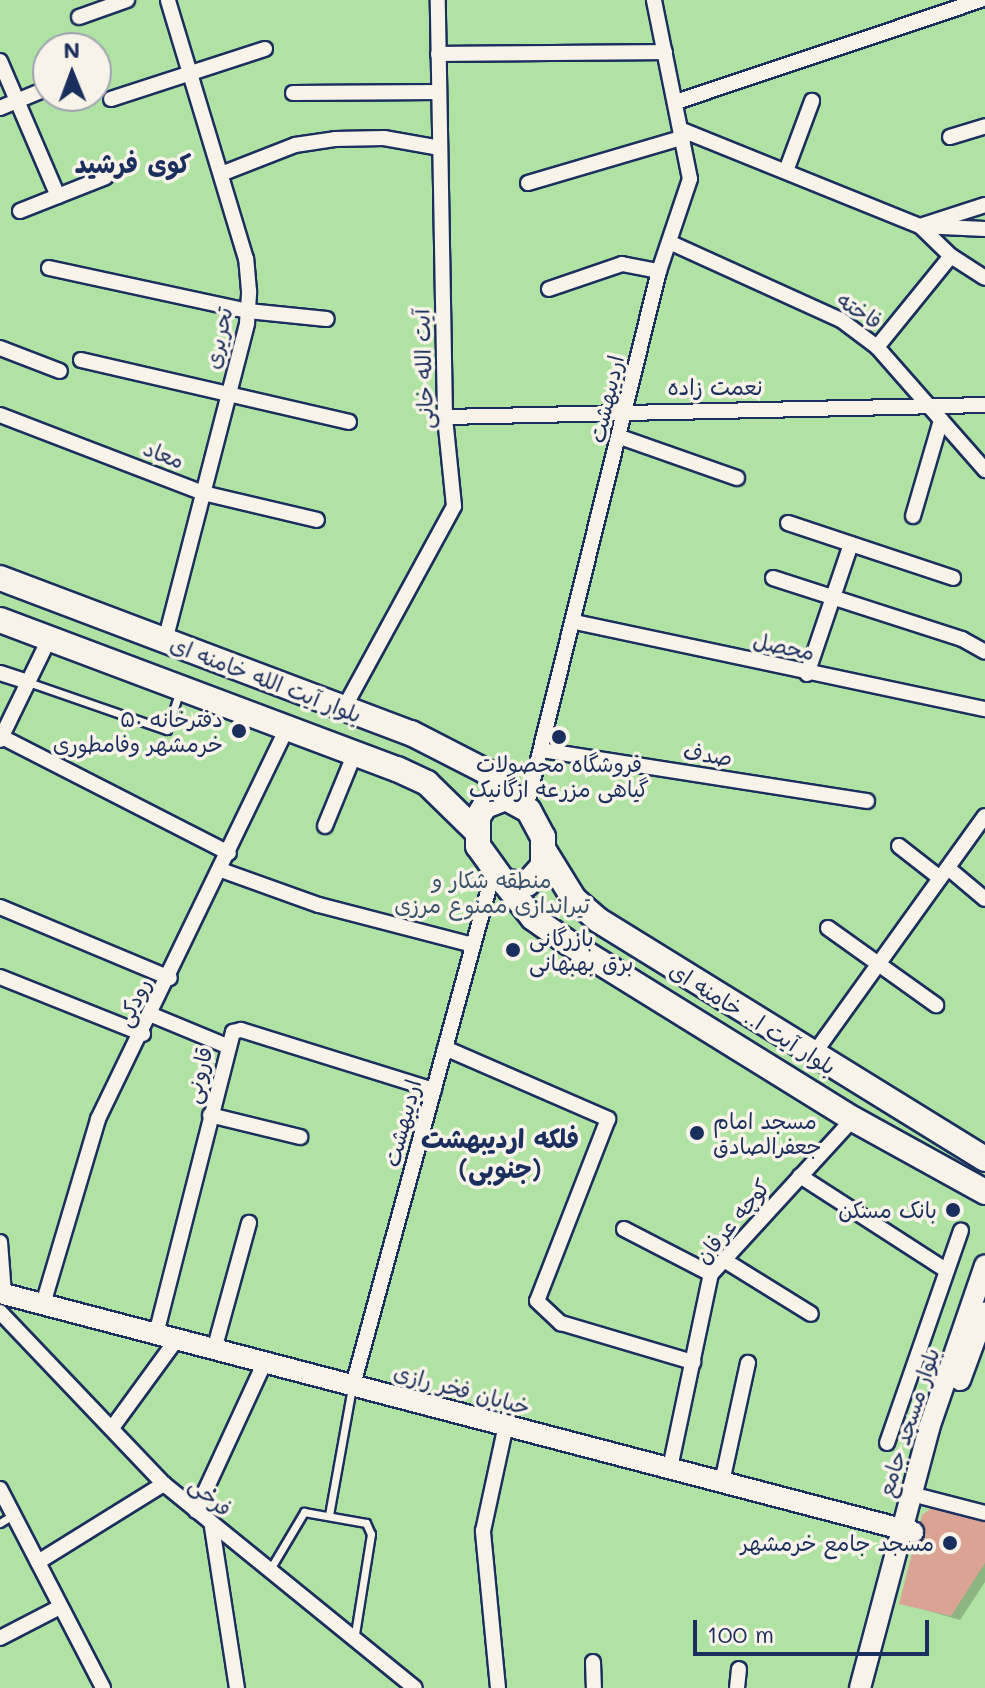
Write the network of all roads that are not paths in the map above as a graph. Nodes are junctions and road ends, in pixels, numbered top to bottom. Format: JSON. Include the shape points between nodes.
{"nodes":[{"id":1,"x":127,"y":0,"type":"edge"},
{"id":2,"x":168,"y":0,"type":"edge"},
{"id":3,"x":438,"y":0,"type":"edge"},
{"id":4,"x":654,"y":0,"type":"edge"},
{"id":5,"x":981,"y":0,"type":"edge"},
{"id":6,"x":79,"y":17,"type":"dead end"},
{"id":7,"x":265,"y":49,"type":"dead end"},
{"id":8,"x":665,"y":52,"type":"junction"},
{"id":9,"x":438,"y":54,"type":"junction"},
{"id":10,"x":0,"y":61,"type":"edge"},
{"id":11,"x":190,"y":74,"type":"junction"},
{"id":12,"x":439,"y":92,"type":"junction"},
{"id":13,"x":293,"y":93,"type":"dead end"},
{"id":14,"x":32,"y":95,"type":"edge"},
{"id":15,"x":112,"y":99,"type":"edge"},
{"id":16,"x":17,"y":101,"type":"junction"},
{"id":17,"x":812,"y":101,"type":"dead end"},
{"id":18,"x":676,"y":102,"type":"junction"},
{"id":19,"x":0,"y":108,"type":"edge"},
{"id":20,"x":985,"y":126,"type":"edge"},
{"id":21,"x":683,"y":134,"type":"junction"},
{"id":22,"x":950,"y":137,"type":"dead end"},
{"id":23,"x":440,"y":148,"type":"junction"},
{"id":24,"x":786,"y":171,"type":"junction"},
{"id":25,"x":221,"y":174,"type":"junction"},
{"id":26,"x":106,"y":177,"type":"dead end"},
{"id":27,"x":528,"y":183,"type":"dead end"},
{"id":28,"x":58,"y":196,"type":"junction"},
{"id":29,"x":985,"y":205,"type":"edge"},
{"id":30,"x":20,"y":211,"type":"dead end"},
{"id":31,"x":920,"y":226,"type":"junction"},
{"id":32,"x":985,"y":229,"type":"edge"},
{"id":33,"x":669,"y":242,"type":"junction"},
{"id":34,"x":951,"y":256,"type":"junction"},
{"id":35,"x":49,"y":268,"type":"dead end"},
{"id":36,"x":659,"y":271,"type":"junction"},
{"id":37,"x":985,"y":278,"type":"edge"},
{"id":38,"x":549,"y":289,"type":"dead end"},
{"id":39,"x":248,"y":311,"type":"junction"},
{"id":40,"x":327,"y":319,"type":"dead end"},
{"id":41,"x":877,"y":347,"type":"junction"},
{"id":42,"x":0,"y":348,"type":"edge"},
{"id":43,"x":81,"y":360,"type":"dead end"},
{"id":44,"x":60,"y":371,"type":"dead end"},
{"id":45,"x":229,"y":394,"type":"junction"},
{"id":46,"x":985,"y":405,"type":"edge"},
{"id":47,"x":927,"y":406,"type":"junction"},
{"id":48,"x":626,"y":410,"type":"junction"},
{"id":49,"x":0,"y":415,"type":"edge"},
{"id":50,"x":445,"y":417,"type":"junction"},
{"id":51,"x":941,"y":420,"type":"junction"},
{"id":52,"x":349,"y":422,"type":"dead end"},
{"id":53,"x":620,"y":437,"type":"junction"},
{"id":54,"x":985,"y":470,"type":"edge"},
{"id":55,"x":737,"y":478,"type":"dead end"},
{"id":56,"x":203,"y":493,"type":"junction"},
{"id":57,"x":913,"y":516,"type":"dead end"},
{"id":58,"x":317,"y":520,"type":"dead end"},
{"id":59,"x":788,"y":523,"type":"dead end"},
{"id":60,"x":851,"y":544,"type":"junction"},
{"id":61,"x":0,"y":578,"type":"edge"},
{"id":62,"x":773,"y":578,"type":"dead end"},
{"id":63,"x":953,"y":578,"type":"dead end"},
{"id":64,"x":834,"y":595,"type":"junction"},
{"id":65,"x":0,"y":620,"type":"edge"},
{"id":66,"x":575,"y":622,"type":"junction"},
{"id":67,"x":49,"y":639,"type":"junction"},
{"id":68,"x":165,"y":641,"type":"junction"},
{"id":69,"x":985,"y":652,"type":"edge"},
{"id":70,"x":0,"y":673,"type":"edge"},
{"id":71,"x":807,"y":674,"type":"junction"},
{"id":72,"x":152,"y":678,"type":"junction"},
{"id":73,"x":28,"y":682,"type":"junction"},
{"id":74,"x":180,"y":690,"type":"junction"},
{"id":75,"x":344,"y":708,"type":"junction"},
{"id":76,"x":985,"y":709,"type":"edge"},
{"id":77,"x":287,"y":728,"type":"junction"},
{"id":78,"x":1,"y":737,"type":"edge"},
{"id":79,"x":541,"y":750,"type":"junction"},
{"id":80,"x":355,"y":753,"type":"junction"},
{"id":81,"x":867,"y":801,"type":"dead end"},
{"id":82,"x":522,"y":805,"type":"junction"},
{"id":83,"x":985,"y":816,"type":"edge"},
{"id":84,"x":325,"y":826,"type":"dead end"},
{"id":85,"x":476,"y":831,"type":"junction"},
{"id":86,"x":899,"y":846,"type":"dead end"},
{"id":87,"x":545,"y":852,"type":"junction"},
{"id":88,"x":229,"y":853,"type":"junction"},
{"id":89,"x":221,"y":870,"type":"junction"},
{"id":90,"x":944,"y":873,"type":"junction"},
{"id":91,"x":499,"y":877,"type":"junction"},
{"id":92,"x":985,"y":899,"type":"edge"},
{"id":93,"x":0,"y":907,"type":"edge"},
{"id":94,"x":828,"y":928,"type":"dead end"},
{"id":95,"x":473,"y":945,"type":"junction"},
{"id":96,"x":880,"y":962,"type":"junction"},
{"id":97,"x":0,"y":977,"type":"edge"},
{"id":98,"x":170,"y":978,"type":"junction"},
{"id":99,"x":936,"y":1005,"type":"dead end"},
{"id":100,"x":152,"y":1015,"type":"junction"},
{"id":101,"x":143,"y":1034,"type":"junction"},
{"id":102,"x":227,"y":1046,"type":"junction"},
{"id":103,"x":445,"y":1048,"type":"junction"},
{"id":104,"x":813,"y":1055,"type":"junction"},
{"id":105,"x":434,"y":1090,"type":"junction"},
{"id":106,"x":210,"y":1115,"type":"junction"},
{"id":107,"x":853,"y":1119,"type":"junction"},
{"id":108,"x":300,"y":1137,"type":"dead end"},
{"id":109,"x":985,"y":1159,"type":"edge"},
{"id":110,"x":800,"y":1176,"type":"junction"},
{"id":111,"x":985,"y":1192,"type":"edge"},
{"id":112,"x":249,"y":1223,"type":"dead end"},
{"id":113,"x":624,"y":1229,"type":"dead end"},
{"id":114,"x":961,"y":1230,"type":"dead end"},
{"id":115,"x":0,"y":1242,"type":"edge"},
{"id":116,"x":724,"y":1260,"type":"junction"},
{"id":117,"x":985,"y":1265,"type":"edge"},
{"id":118,"x":946,"y":1270,"type":"junction"},
{"id":119,"x":711,"y":1274,"type":"junction"},
{"id":120,"x":1,"y":1300,"type":"edge"},
{"id":121,"x":43,"y":1304,"type":"junction"},
{"id":122,"x":985,"y":1312,"type":"edge"},
{"id":123,"x":811,"y":1314,"type":"dead end"},
{"id":124,"x":156,"y":1334,"type":"junction"},
{"id":125,"x":177,"y":1339,"type":"junction"},
{"id":126,"x":214,"y":1350,"type":"junction"},
{"id":127,"x":693,"y":1362,"type":"junction"},
{"id":128,"x":748,"y":1363,"type":"dead end"},
{"id":129,"x":263,"y":1366,"type":"junction"},
{"id":130,"x":353,"y":1385,"type":"junction"},
{"id":131,"x":506,"y":1425,"type":"junction"},
{"id":132,"x":112,"y":1428,"type":"junction"},
{"id":133,"x":887,"y":1443,"type":"dead end"},
{"id":134,"x":670,"y":1468,"type":"junction"},
{"id":135,"x":722,"y":1482,"type":"junction"},
{"id":136,"x":164,"y":1484,"type":"junction"},
{"id":137,"x":0,"y":1489,"type":"edge"},
{"id":138,"x":923,"y":1497,"type":"junction"},
{"id":139,"x":196,"y":1511,"type":"junction"},
{"id":140,"x":985,"y":1513,"type":"edge"},
{"id":141,"x":329,"y":1515,"type":"junction"},
{"id":142,"x":7,"y":1519,"type":"edge"},
{"id":143,"x":212,"y":1527,"type":"junction"},
{"id":144,"x":906,"y":1530,"type":"junction"},
{"id":145,"x":38,"y":1562,"type":"junction"},
{"id":146,"x":268,"y":1573,"type":"junction"},
{"id":147,"x":60,"y":1607,"type":"junction"},
{"id":148,"x":0,"y":1638,"type":"edge"},
{"id":149,"x":354,"y":1641,"type":"junction"},
{"id":150,"x":593,"y":1662,"type":"dead end"},
{"id":151,"x":739,"y":1669,"type":"dead end"},
{"id":152,"x":103,"y":1688,"type":"edge"},
{"id":153,"x":237,"y":1688,"type":"edge"},
{"id":154,"x":413,"y":1688,"type":"edge"},
{"id":155,"x":498,"y":1688,"type":"edge"},
{"id":156,"x":594,"y":1688,"type":"edge"},
{"id":157,"x":737,"y":1688,"type":"edge"},
{"id":158,"x":860,"y":1688,"type":"edge"},
{"id":159,"x":873,"y":1688,"type":"edge"}],
"edges":[{"from":1,"to":6,"type":"street"},
{"from":2,"to":11,"type":"street","name":"تحریری"},
{"from":3,"to":9,"type":"street","name":"آیت الله خانی"},
{"from":4,"to":8,"type":"street","name":"اردیبهشت"},
{"from":5,"to":18,"type":"street"},
{"from":7,"to":11,"type":"street"},
{"from":8,"to":9,"type":"street"},
{"from":8,"to":18,"type":"street","name":"اردیبهشت"},
{"from":9,"to":12,"type":"street","name":"آیت الله خانی"},
{"from":10,"to":16,"type":"street"},
{"from":11,"to":15,"type":"street"},
{"from":11,"to":25,"type":"street","name":"تحریری"},
{"from":12,"to":13,"type":"street"},
{"from":12,"to":23,"type":"street","name":"آیت الله خانی"},
{"from":14,"to":16,"type":"street"},
{"from":16,"to":19,"type":"street"},
{"from":16,"to":28,"type":"street"},
{"from":17,"to":24,"type":"street"},
{"from":18,"to":21,"type":"street","name":"اردیبهشت"},
{"from":20,"to":22,"type":"street"},
{"from":21,"to":24,"type":"street"},
{"from":21,"to":27,"type":"street"},
{"from":21,"to":33,"type":"street","name":"اردیبهشت","via":[[690,179]]},
{"from":23,"to":25,"type":"street","via":[[384,138],[335,139],[295,145]]},
{"from":23,"to":50,"type":"street","name":"آیت الله خانی"},
{"from":24,"to":31,"type":"street"},
{"from":25,"to":39,"type":"street","name":"تحریری","via":[[246,259]]},
{"from":26,"to":28,"type":"street"},
{"from":28,"to":30,"type":"street"},
{"from":29,"to":31,"type":"street"},
{"from":31,"to":32,"type":"street"},
{"from":31,"to":34,"type":"street"},
{"from":33,"to":36,"type":"street","name":"اردیبهشت"},
{"from":33,"to":41,"type":"street","name":"فاخته","via":[[841,320]]},
{"from":34,"to":37,"type":"street"},
{"from":34,"to":41,"type":"street"},
{"from":35,"to":39,"type":"street"},
{"from":36,"to":38,"type":"street","via":[[622,264]]},
{"from":36,"to":48,"type":"street","name":"اردیبهشت"},
{"from":39,"to":40,"type":"street"},
{"from":39,"to":45,"type":"street","name":"تحریری"},
{"from":41,"to":47,"type":"street","name":"فاخته"},
{"from":42,"to":44,"type":"street"},
{"from":43,"to":45,"type":"street"},
{"from":45,"to":52,"type":"street"},
{"from":45,"to":56,"type":"street","name":"تحریری"},
{"from":46,"to":47,"type":"street","name":"نعمت زاده"},
{"from":47,"to":48,"type":"street","name":"نعمت زاده"},
{"from":47,"to":51,"type":"street","name":"فاخته"},
{"from":48,"to":50,"type":"street","name":"نعمت زاده"},
{"from":48,"to":53,"type":"street","name":"اردیبهشت"},
{"from":49,"to":56,"type":"street","name":"معاد"},
{"from":50,"to":75,"type":"street","name":"آیت الله خانی","via":[[454,506]]},
{"from":51,"to":54,"type":"street","name":"فاخته"},
{"from":51,"to":57,"type":"street"},
{"from":53,"to":55,"type":"street"},
{"from":53,"to":66,"type":"street","name":"اردیبهشت"},
{"from":56,"to":58,"type":"street","name":"معاد"},
{"from":56,"to":68,"type":"street","name":"تحریری"},
{"from":59,"to":60,"type":"street"},
{"from":60,"to":63,"type":"street"},
{"from":60,"to":64,"type":"street"},
{"from":61,"to":68,"type":"main road","name":"بلوار آیت الله خامنه ای"},
{"from":62,"to":64,"type":"street"},
{"from":64,"to":69,"type":"street"},
{"from":64,"to":71,"type":"street"},
{"from":65,"to":67,"type":"main road","name":"بلوار آیت الله خامنه ای"},
{"from":66,"to":71,"type":"street","name":"محصل"},
{"from":66,"to":79,"type":"street","name":"اردیبهشت"},
{"from":67,"to":72,"type":"main road","name":"بلوار آیت الله خامنه ای"},
{"from":67,"to":73,"type":"street"},
{"from":68,"to":72,"type":"main road"},
{"from":68,"to":75,"type":"main road","name":"بلوار آیت الله خامنه ای"},
{"from":70,"to":73,"type":"street"},
{"from":71,"to":76,"type":"street","name":"محصل"},
{"from":72,"to":74,"type":"main road","name":"بلوار آیت الله خامنه ای"},
{"from":73,"to":74,"type":"lane","via":[[167,730]]},
{"from":73,"to":78,"type":"street"},
{"from":74,"to":77,"type":"main road","name":"بلوار آیت الله خامنه ای"},
{"from":75,"to":82,"type":"main road","name":"بلوار آیت الله خامنه ای","via":[[455,753],[485,771]]},
{"from":77,"to":80,"type":"main road","name":"بلوار آیت الله خامنه ای"},
{"from":77,"to":88,"type":"street","name":"رودکی"},
{"from":78,"to":88,"type":"street"},
{"from":79,"to":81,"type":"street","name":"صدف"},
{"from":79,"to":82,"type":"street","name":"اردیبهشت"},
{"from":80,"to":84,"type":"street"},
{"from":80,"to":85,"type":"main road","name":"بلوار آیت الله خامنه ای","via":[[427,783]]},
{"from":82,"to":85,"type":"main road","via":[[506,798],[485,806]]},
{"from":82,"to":87,"type":"main road","via":[[537,822]]},
{"from":83,"to":90,"type":"street"},
{"from":85,"to":91,"type":"main road"},
{"from":86,"to":90,"type":"street"},
{"from":87,"to":91,"type":"main road","via":[[537,877],[527,884]]},
{"from":87,"to":104,"type":"main road","name":"بلوار آیت ا.. خامنه ای","via":[[574,899],[598,920]]},
{"from":88,"to":89,"type":"street","name":"رودکی"},
{"from":89,"to":95,"type":"street","via":[[319,905]]},
{"from":89,"to":98,"type":"street","name":"رودکی"},
{"from":90,"to":92,"type":"street"},
{"from":90,"to":96,"type":"street"},
{"from":91,"to":95,"type":"street","name":"اردیبهشت"},
{"from":91,"to":107,"type":"main road","via":[[533,918],[564,940]]},
{"from":93,"to":98,"type":"street"},
{"from":94,"to":96,"type":"street"},
{"from":95,"to":103,"type":"street","name":"اردیبهشت"},
{"from":96,"to":99,"type":"street"},
{"from":96,"to":104,"type":"street"},
{"from":97,"to":101,"type":"street"},
{"from":98,"to":100,"type":"street","name":"رودکی"},
{"from":100,"to":101,"type":"street","name":"رودکی"},
{"from":100,"to":102,"type":"street"},
{"from":101,"to":121,"type":"street","name":"رودکی","via":[[98,1119]]},
{"from":102,"to":105,"type":"street","name":"قارونی","via":[[233,1032],[241,1030]]},
{"from":102,"to":106,"type":"street","name":"قارونی"},
{"from":103,"to":105,"type":"street","name":"اردیبهشت"},
{"from":103,"to":127,"type":"street","via":[[608,1119],[537,1301],[561,1323]]},
{"from":104,"to":109,"type":"main road","name":"بلوار آیت ا.. خامنه ای"},
{"from":105,"to":130,"type":"street","name":"اردیبهشت"},
{"from":106,"to":108,"type":"street"},
{"from":106,"to":124,"type":"street","name":"قارونی"},
{"from":107,"to":110,"type":"street","name":"کوچه عرفان"},
{"from":107,"to":111,"type":"main road"},
{"from":110,"to":116,"type":"street","name":"کوچه عرفان"},
{"from":110,"to":118,"type":"street"},
{"from":112,"to":126,"type":"street"},
{"from":113,"to":119,"type":"street"},
{"from":114,"to":118,"type":"street"},
{"from":115,"to":120,"type":"street"},
{"from":116,"to":119,"type":"street","name":"کوچه عرفان"},
{"from":116,"to":123,"type":"street"},
{"from":117,"to":144,"type":"main road","name":"بلوار مسجد جامع"},
{"from":118,"to":133,"type":"street"},
{"from":119,"to":127,"type":"street","name":"کوچه عرفان"},
{"from":120,"to":121,"type":"main road","name":"خیابان فخر رازی"},
{"from":120,"to":132,"type":"street","name":"فرخی"},
{"from":121,"to":124,"type":"main road","name":"خیابان فخر رازی"},
{"from":122,"to":138,"type":"main road","name":"بلوار مسجد جامع"},
{"from":124,"to":125,"type":"main road","name":"خیابان فخر رازی"},
{"from":125,"to":126,"type":"main road","name":"خیابان فخر رازی"},
{"from":125,"to":132,"type":"street"},
{"from":126,"to":129,"type":"main road","name":"خیابان فخر رازی"},
{"from":127,"to":134,"type":"street","name":"کوچه عرفان"},
{"from":128,"to":135,"type":"street"},
{"from":129,"to":130,"type":"main road","name":"خیابان فخر رازی"},
{"from":129,"to":139,"type":"street"},
{"from":130,"to":131,"type":"main road","name":"خیابان فخر رازی"},
{"from":130,"to":141,"type":"lane"},
{"from":131,"to":134,"type":"main road","name":"خیابان فخر رازی"},
{"from":131,"to":155,"type":"street","via":[[483,1531]]},
{"from":132,"to":136,"type":"street","name":"فرخی"},
{"from":134,"to":135,"type":"main road","name":"خیابان فخر رازی"},
{"from":135,"to":144,"type":"main road","name":"خیابان فخر رازی"},
{"from":136,"to":139,"type":"street","name":"فرخی"},
{"from":136,"to":145,"type":"street"},
{"from":137,"to":142,"type":"street"},
{"from":138,"to":140,"type":"street"},
{"from":138,"to":144,"type":"main road","name":"بلوار مسجد جامع"},
{"from":139,"to":143,"type":"street","name":"فرخی"},
{"from":141,"to":146,"type":"lane","via":[[304,1512]]},
{"from":141,"to":149,"type":"lane","via":[[366,1523],[370,1529]]},
{"from":142,"to":145,"type":"street"},
{"from":143,"to":146,"type":"street","name":"فرخی"},
{"from":143,"to":153,"type":"street"},
{"from":144,"to":158,"type":"main road","name":"بلوار مسجد جامع"},
{"from":144,"to":159,"type":"main road","name":"بلوار مسجد جامع"},
{"from":145,"to":147,"type":"street"},
{"from":146,"to":149,"type":"street","name":"فرخی"},
{"from":147,"to":148,"type":"street"},
{"from":147,"to":152,"type":"street"},
{"from":149,"to":154,"type":"street","name":"فرخی"},
{"from":150,"to":156,"type":"street"},
{"from":151,"to":157,"type":"street"}]}
